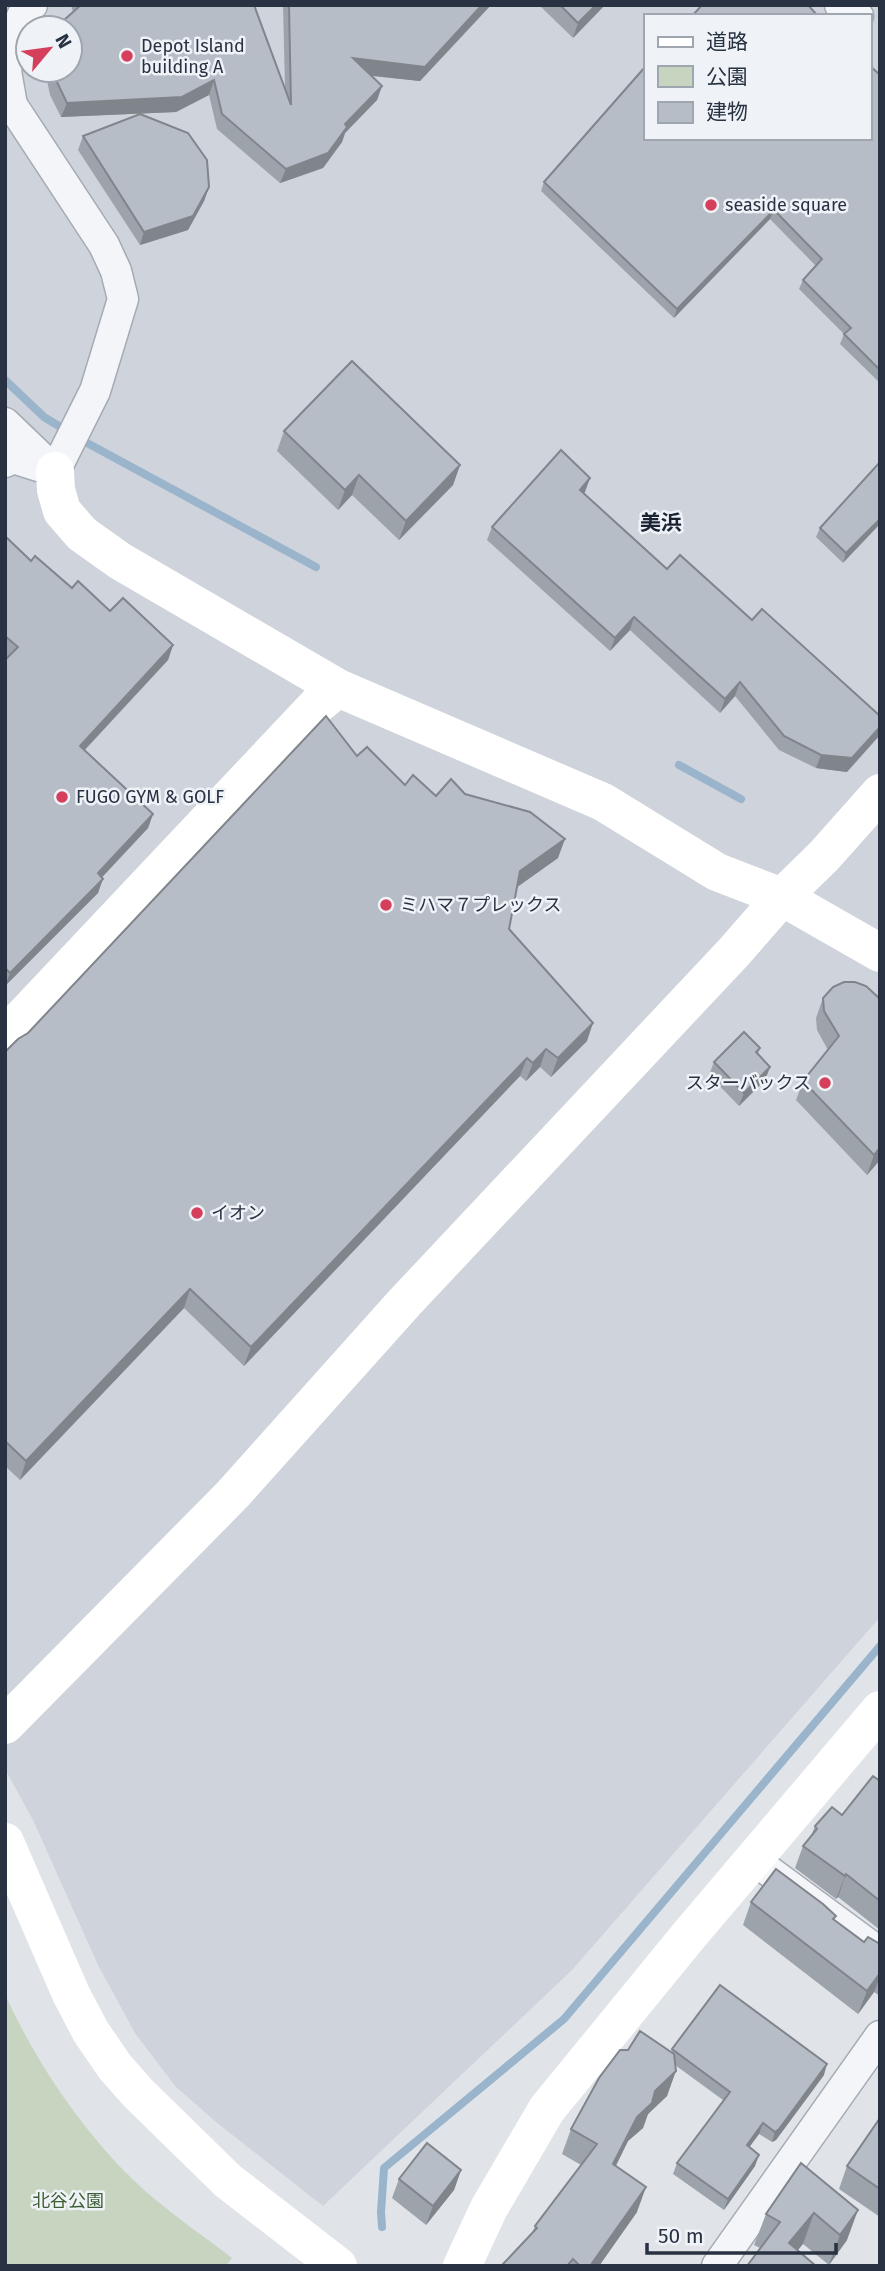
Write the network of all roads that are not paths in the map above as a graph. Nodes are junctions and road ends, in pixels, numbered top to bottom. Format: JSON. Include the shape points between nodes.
{"nodes":[{"id":1,"x":32,"y":5,"type":"edge"},
{"id":2,"x":5,"y":423,"type":"edge"},
{"id":3,"x":5,"y":462,"type":"edge"},
{"id":4,"x":55,"y":471,"type":"junction"},
{"id":5,"x":338,"y":688,"type":"junction"},
{"id":6,"x":880,"y":793,"type":"edge"},
{"id":7,"x":782,"y":897,"type":"junction"},
{"id":8,"x":880,"y":953,"type":"edge"},
{"id":9,"x":5,"y":1036,"type":"edge"},
{"id":10,"x":5,"y":1725,"type":"edge"},
{"id":11,"x":874,"y":1728,"type":"edge"},
{"id":12,"x":5,"y":1842,"type":"edge"},
{"id":13,"x":754,"y":1860,"type":"junction"},
{"id":14,"x":880,"y":1953,"type":"edge"},
{"id":15,"x":880,"y":2036,"type":"edge"},
{"id":16,"x":338,"y":2266,"type":"edge"},
{"id":17,"x":462,"y":2266,"type":"edge"},
{"id":18,"x":717,"y":2266,"type":"edge"}],
"edges":[{"from":1,"to":4,"type":"street","via":[[10,41],[6,71],[12,106],[104,245],[123,299],[95,391]]},
{"from":2,"to":4,"type":"street"},
{"from":3,"to":4,"type":"street","via":[[13,458]]},
{"from":4,"to":5,"type":"street","via":[[62,511],[82,534],[120,561]]},
{"from":5,"to":7,"type":"street","via":[[603,802],[717,872]]},
{"from":5,"to":9,"type":"street"},
{"from":6,"to":7,"type":"street"},
{"from":7,"to":8,"type":"street"},
{"from":7,"to":10,"type":"street","via":[[378,1331],[233,1494]]},
{"from":11,"to":13,"type":"street"},
{"from":12,"to":16,"type":"street","via":[[71,1994],[115,2067],[228,2181]]},
{"from":13,"to":14,"type":"street"},
{"from":13,"to":17,"type":"street","via":[[547,2109],[489,2208]]},
{"from":15,"to":18,"type":"street"}]}
